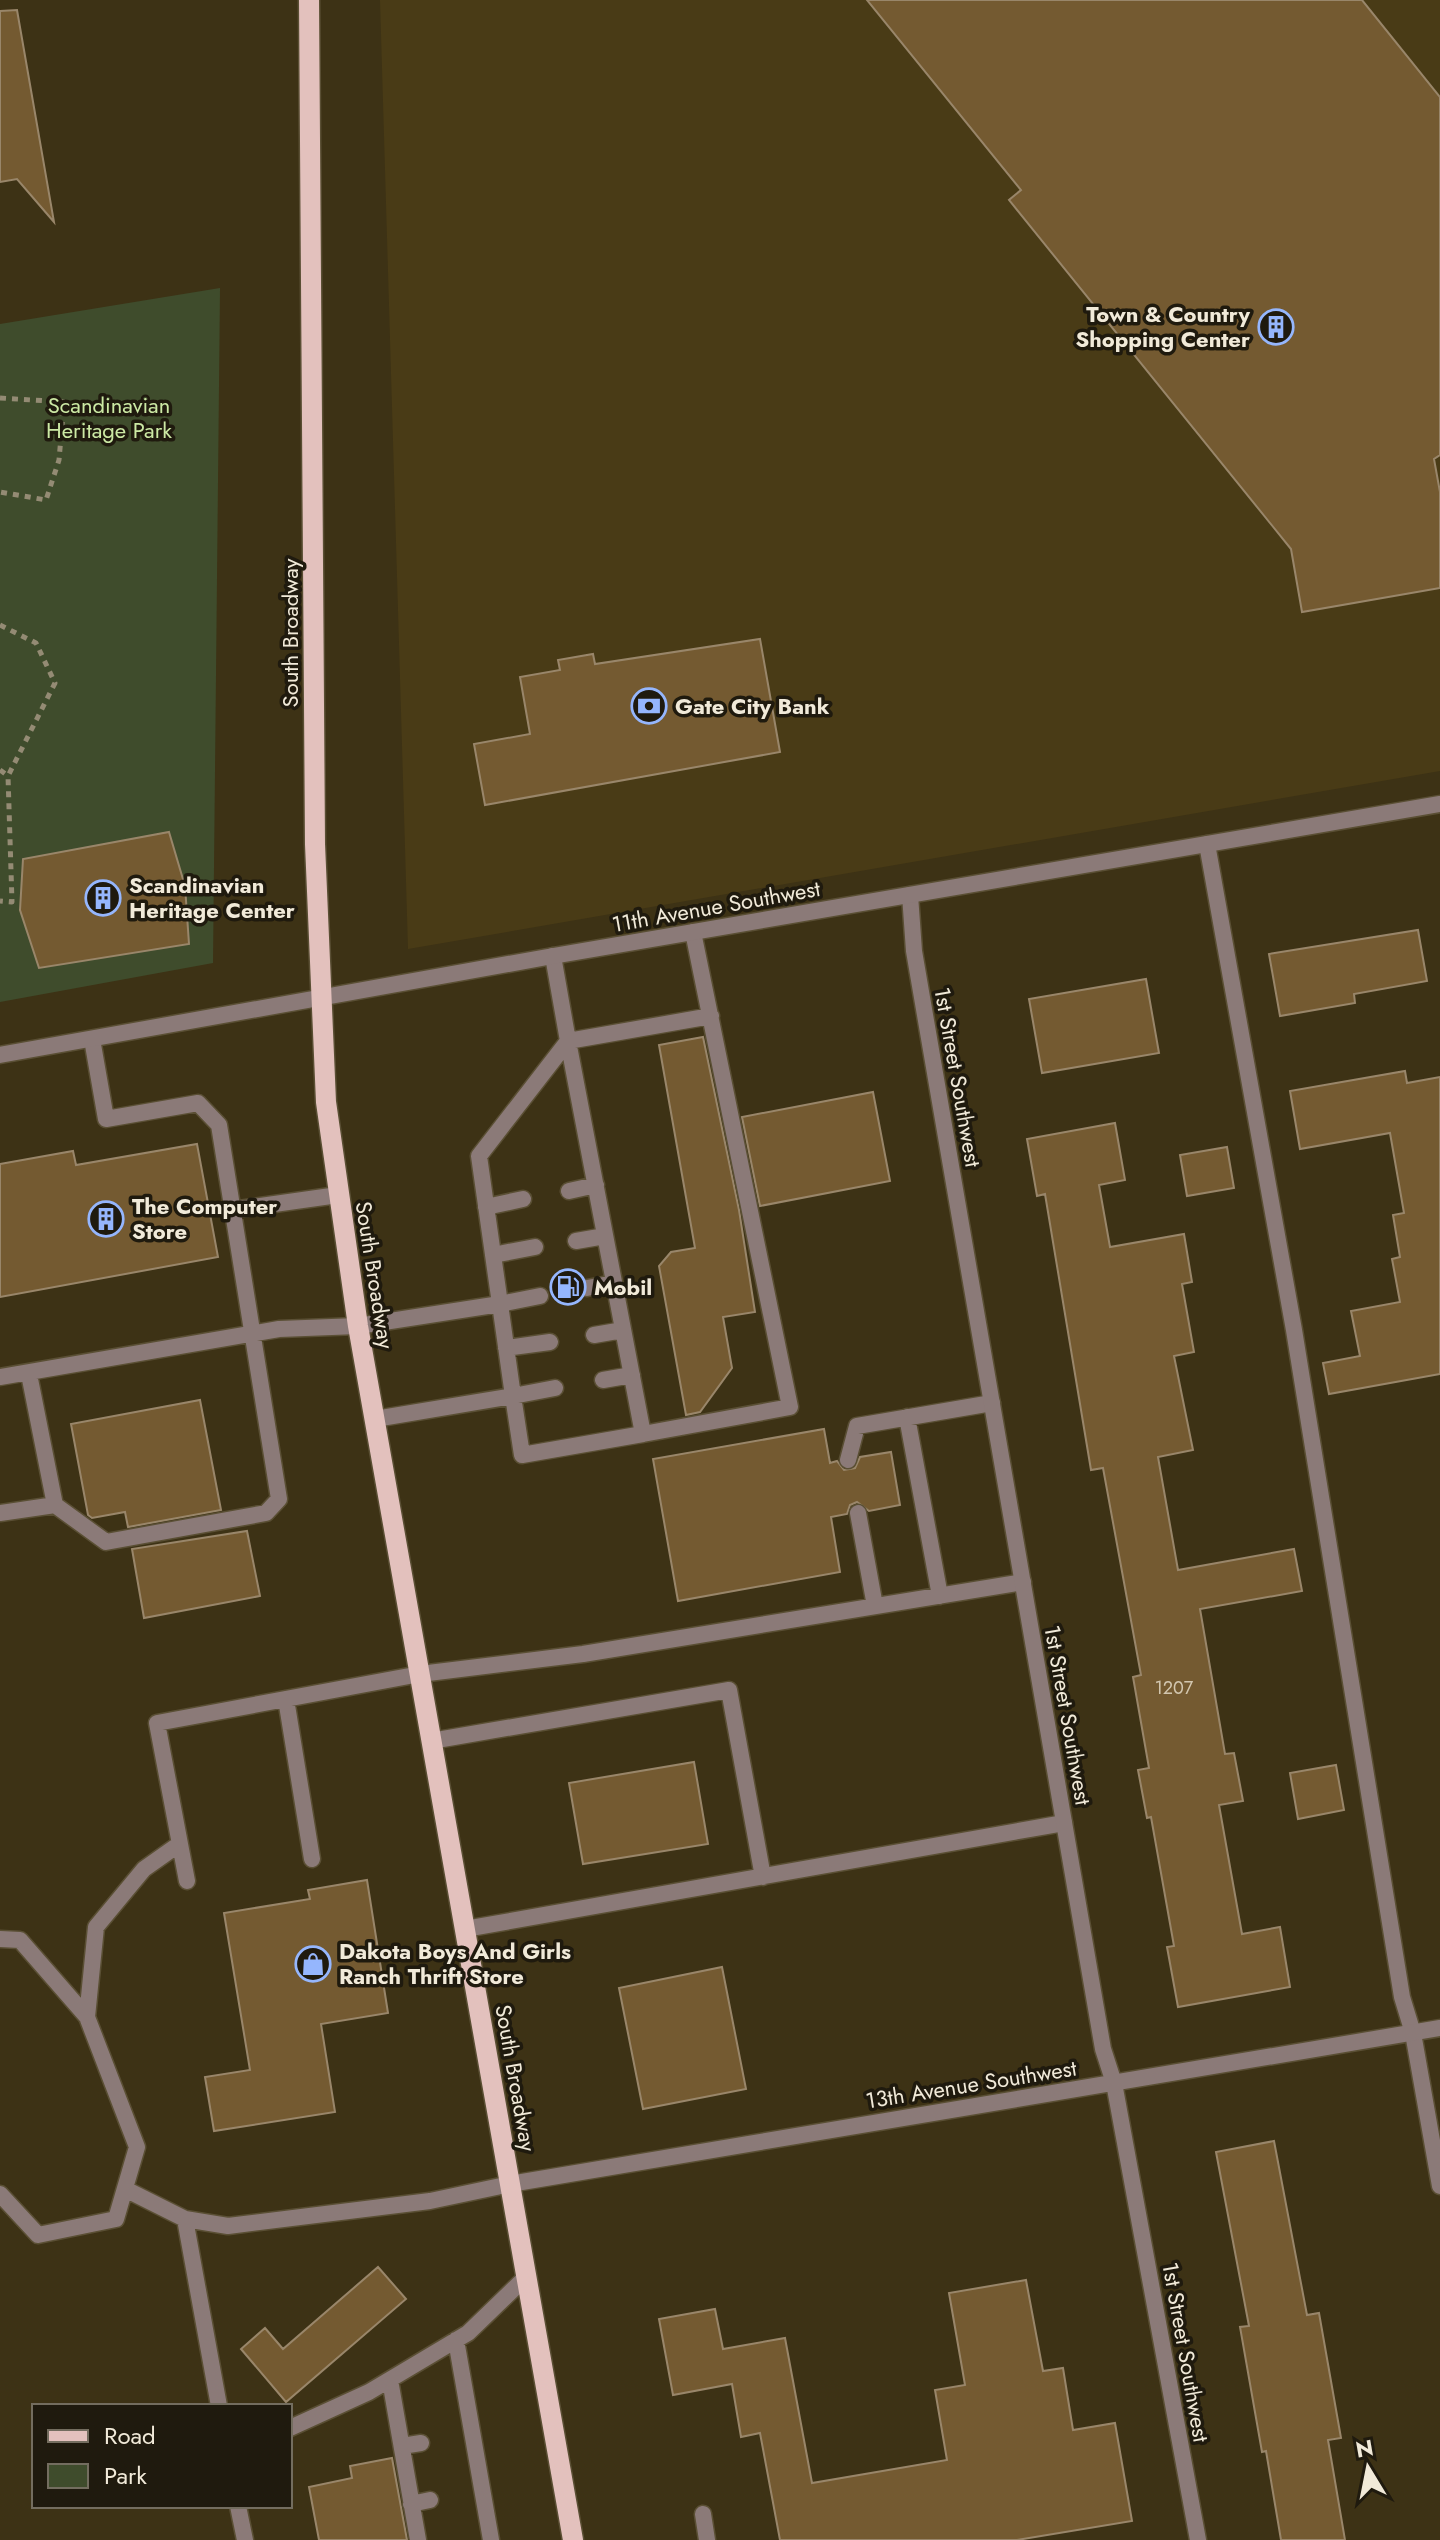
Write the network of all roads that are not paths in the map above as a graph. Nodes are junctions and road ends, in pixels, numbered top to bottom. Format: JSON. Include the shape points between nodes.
{"nodes":[{"id":1,"x":309,"y":0,"type":"edge"},
{"id":2,"x":1440,"y":804,"type":"edge"},
{"id":3,"x":1207,"y":844,"type":"junction"},
{"id":4,"x":910,"y":895,"type":"junction"},
{"id":5,"x":693,"y":932,"type":"junction"},
{"id":6,"x":553,"y":956,"type":"junction"},
{"id":7,"x":322,"y":998,"type":"junction"},
{"id":8,"x":711,"y":1016,"type":"junction"},
{"id":9,"x":92,"y":1039,"type":"junction"},
{"id":10,"x":568,"y":1041,"type":"junction"},
{"id":11,"x":0,"y":1055,"type":"edge"},
{"id":12,"x":596,"y":1185,"type":"junction"},
{"id":13,"x":569,"y":1191,"type":"dead end"},
{"id":14,"x":338,"y":1195,"type":"junction"},
{"id":15,"x":523,"y":1199,"type":"dead end"},
{"id":16,"x":486,"y":1207,"type":"junction"},
{"id":17,"x":232,"y":1210,"type":"junction"},
{"id":18,"x":605,"y":1236,"type":"junction"},
{"id":19,"x":576,"y":1241,"type":"dead end"},
{"id":20,"x":535,"y":1247,"type":"dead end"},
{"id":21,"x":493,"y":1255,"type":"junction"},
{"id":22,"x":614,"y":1283,"type":"junction"},
{"id":23,"x":587,"y":1288,"type":"dead end"},
{"id":24,"x":540,"y":1296,"type":"dead end"},
{"id":25,"x":500,"y":1304,"type":"junction"},
{"id":26,"x":358,"y":1326,"type":"junction"},
{"id":27,"x":623,"y":1330,"type":"junction"},
{"id":28,"x":253,"y":1333,"type":"junction"},
{"id":29,"x":594,"y":1335,"type":"dead end"},
{"id":30,"x":550,"y":1342,"type":"dead end"},
{"id":31,"x":506,"y":1348,"type":"junction"},
{"id":32,"x":29,"y":1374,"type":"junction"},
{"id":33,"x":632,"y":1375,"type":"junction"},
{"id":34,"x":0,"y":1377,"type":"edge"},
{"id":35,"x":603,"y":1380,"type":"dead end"},
{"id":36,"x":555,"y":1388,"type":"dead end"},
{"id":37,"x":513,"y":1396,"type":"junction"},
{"id":38,"x":992,"y":1403,"type":"junction"},
{"id":39,"x":907,"y":1417,"type":"junction"},
{"id":40,"x":375,"y":1419,"type":"junction"},
{"id":41,"x":643,"y":1434,"type":"junction"},
{"id":42,"x":848,"y":1460,"type":"dead end"},
{"id":43,"x":55,"y":1505,"type":"junction"},
{"id":44,"x":0,"y":1513,"type":"edge"},
{"id":45,"x":858,"y":1513,"type":"dead end"},
{"id":46,"x":1023,"y":1582,"type":"junction"},
{"id":47,"x":940,"y":1596,"type":"junction"},
{"id":48,"x":875,"y":1606,"type":"junction"},
{"id":49,"x":420,"y":1674,"type":"junction"},
{"id":50,"x":286,"y":1699,"type":"junction"},
{"id":51,"x":431,"y":1741,"type":"junction"},
{"id":52,"x":1064,"y":1823,"type":"junction"},
{"id":53,"x":178,"y":1845,"type":"junction"},
{"id":54,"x":312,"y":1859,"type":"dead end"},
{"id":55,"x":763,"y":1877,"type":"junction"},
{"id":56,"x":187,"y":1881,"type":"dead end"},
{"id":57,"x":465,"y":1929,"type":"junction"},
{"id":58,"x":0,"y":1939,"type":"edge"},
{"id":59,"x":87,"y":2017,"type":"junction"},
{"id":60,"x":1440,"y":2028,"type":"edge"},
{"id":61,"x":1413,"y":2033,"type":"junction"},
{"id":62,"x":1114,"y":2083,"type":"junction"},
{"id":63,"x":510,"y":2184,"type":"junction"},
{"id":64,"x":1440,"y":2186,"type":"edge"},
{"id":65,"x":125,"y":2189,"type":"junction"},
{"id":66,"x":0,"y":2194,"type":"edge"},
{"id":67,"x":185,"y":2219,"type":"junction"},
{"id":68,"x":526,"y":2277,"type":"junction"},
{"id":69,"x":456,"y":2340,"type":"junction"},
{"id":70,"x":390,"y":2380,"type":"junction"},
{"id":71,"x":219,"y":2404,"type":"edge"},
{"id":72,"x":292,"y":2427,"type":"edge"},
{"id":73,"x":421,"y":2443,"type":"dead end"},
{"id":74,"x":402,"y":2446,"type":"junction"},
{"id":75,"x":430,"y":2500,"type":"dead end"},
{"id":76,"x":411,"y":2504,"type":"junction"},
{"id":77,"x":238,"y":2508,"type":"edge"},
{"id":78,"x":703,"y":2514,"type":"dead end"},
{"id":79,"x":245,"y":2540,"type":"edge"},
{"id":80,"x":418,"y":2540,"type":"edge"},
{"id":81,"x":491,"y":2540,"type":"edge"},
{"id":82,"x":573,"y":2540,"type":"edge"},
{"id":83,"x":707,"y":2540,"type":"edge"},
{"id":84,"x":1198,"y":2540,"type":"edge"}],
"edges":[{"from":1,"to":7,"type":"main road","name":"South Broadway","via":[[315,844]]},
{"from":2,"to":3,"type":"street","name":"11th Avenue Southwest"},
{"from":3,"to":4,"type":"street","name":"11th Avenue Southwest"},
{"from":3,"to":61,"type":"street","via":[[1291,1314],[1402,1997]]},
{"from":4,"to":5,"type":"street","name":"11th Avenue Southwest"},
{"from":4,"to":38,"type":"street","name":"1st Street Southwest","via":[[914,951]]},
{"from":5,"to":6,"type":"street","name":"11th Avenue Southwest"},
{"from":5,"to":8,"type":"street"},
{"from":6,"to":7,"type":"street","name":"11th Avenue Southwest"},
{"from":6,"to":10,"type":"street"},
{"from":7,"to":9,"type":"street","name":"11th Avenue Southwest"},
{"from":7,"to":14,"type":"main road","name":"South Broadway","via":[[326,1102]]},
{"from":8,"to":10,"type":"street"},
{"from":8,"to":41,"type":"street","via":[[790,1407]]},
{"from":9,"to":11,"type":"street","name":"11th Avenue Southwest"},
{"from":9,"to":17,"type":"street","via":[[106,1119],[198,1103],[219,1125]]},
{"from":10,"to":12,"type":"street"},
{"from":10,"to":16,"type":"street","via":[[479,1156]]},
{"from":12,"to":13,"type":"street"},
{"from":12,"to":18,"type":"street"},
{"from":14,"to":17,"type":"street"},
{"from":14,"to":26,"type":"main road","name":"South Broadway"},
{"from":15,"to":16,"type":"street"},
{"from":16,"to":21,"type":"street"},
{"from":17,"to":28,"type":"street"},
{"from":18,"to":19,"type":"street"},
{"from":18,"to":22,"type":"street"},
{"from":20,"to":21,"type":"street"},
{"from":21,"to":25,"type":"street"},
{"from":22,"to":23,"type":"street"},
{"from":22,"to":27,"type":"street"},
{"from":24,"to":25,"type":"street"},
{"from":25,"to":26,"type":"street"},
{"from":25,"to":31,"type":"street"},
{"from":26,"to":28,"type":"street"},
{"from":26,"to":40,"type":"main road","name":"South Broadway"},
{"from":27,"to":29,"type":"street"},
{"from":27,"to":33,"type":"street"},
{"from":28,"to":32,"type":"street"},
{"from":28,"to":43,"type":"street","via":[[279,1499],[266,1513],[106,1542]]},
{"from":30,"to":31,"type":"street"},
{"from":31,"to":37,"type":"street"},
{"from":32,"to":34,"type":"street"},
{"from":32,"to":43,"type":"street"},
{"from":33,"to":35,"type":"street"},
{"from":33,"to":41,"type":"street"},
{"from":36,"to":37,"type":"street"},
{"from":37,"to":40,"type":"street"},
{"from":37,"to":41,"type":"street","via":[[522,1455]]},
{"from":38,"to":39,"type":"street"},
{"from":38,"to":46,"type":"street","name":"1st Street Southwest"},
{"from":39,"to":42,"type":"street","via":[[857,1426]]},
{"from":39,"to":47,"type":"street"},
{"from":40,"to":49,"type":"main road","name":"South Broadway"},
{"from":43,"to":44,"type":"street"},
{"from":45,"to":48,"type":"street"},
{"from":46,"to":47,"type":"street"},
{"from":46,"to":52,"type":"street","name":"1st Street Southwest"},
{"from":47,"to":48,"type":"street"},
{"from":48,"to":49,"type":"street","via":[[521,1664]]},
{"from":49,"to":50,"type":"street"},
{"from":49,"to":51,"type":"main road","name":"South Broadway"},
{"from":50,"to":53,"type":"street","via":[[157,1723]]},
{"from":50,"to":54,"type":"street"},
{"from":51,"to":55,"type":"street","via":[[729,1690]]},
{"from":51,"to":57,"type":"main road","name":"South Broadway"},
{"from":52,"to":55,"type":"street"},
{"from":52,"to":62,"type":"street","name":"1st Street Southwest","via":[[1103,2049]]},
{"from":53,"to":56,"type":"street"},
{"from":53,"to":59,"type":"street","via":[[144,1869],[96,1927]]},
{"from":55,"to":57,"type":"street"},
{"from":57,"to":63,"type":"main road","name":"South Broadway"},
{"from":58,"to":59,"type":"street","via":[[20,1940]]},
{"from":59,"to":65,"type":"street","via":[[137,2147]]},
{"from":60,"to":61,"type":"street","name":"13th Avenue Southwest"},
{"from":61,"to":62,"type":"street","name":"13th Avenue Southwest"},
{"from":61,"to":64,"type":"street"},
{"from":62,"to":63,"type":"street","name":"13th Avenue Southwest"},
{"from":62,"to":84,"type":"street","name":"1st Street Southwest"},
{"from":63,"to":67,"type":"street","name":"13th Avenue Southwest","via":[[430,2201],[228,2226]]},
{"from":63,"to":68,"type":"main road","name":"South Broadway"},
{"from":65,"to":66,"type":"street","via":[[116,2219],[38,2235]]},
{"from":65,"to":67,"type":"street","name":"13th Avenue Southwest"},
{"from":67,"to":71,"type":"street"},
{"from":68,"to":69,"type":"street"},
{"from":68,"to":82,"type":"main road","name":"South Broadway"},
{"from":69,"to":70,"type":"street"},
{"from":69,"to":81,"type":"street","via":[[478,2491]]},
{"from":70,"to":72,"type":"street"},
{"from":70,"to":74,"type":"street"},
{"from":73,"to":74,"type":"street"},
{"from":74,"to":76,"type":"street"},
{"from":75,"to":76,"type":"street"},
{"from":76,"to":80,"type":"street"},
{"from":77,"to":79,"type":"street"},
{"from":78,"to":83,"type":"street"}]}
